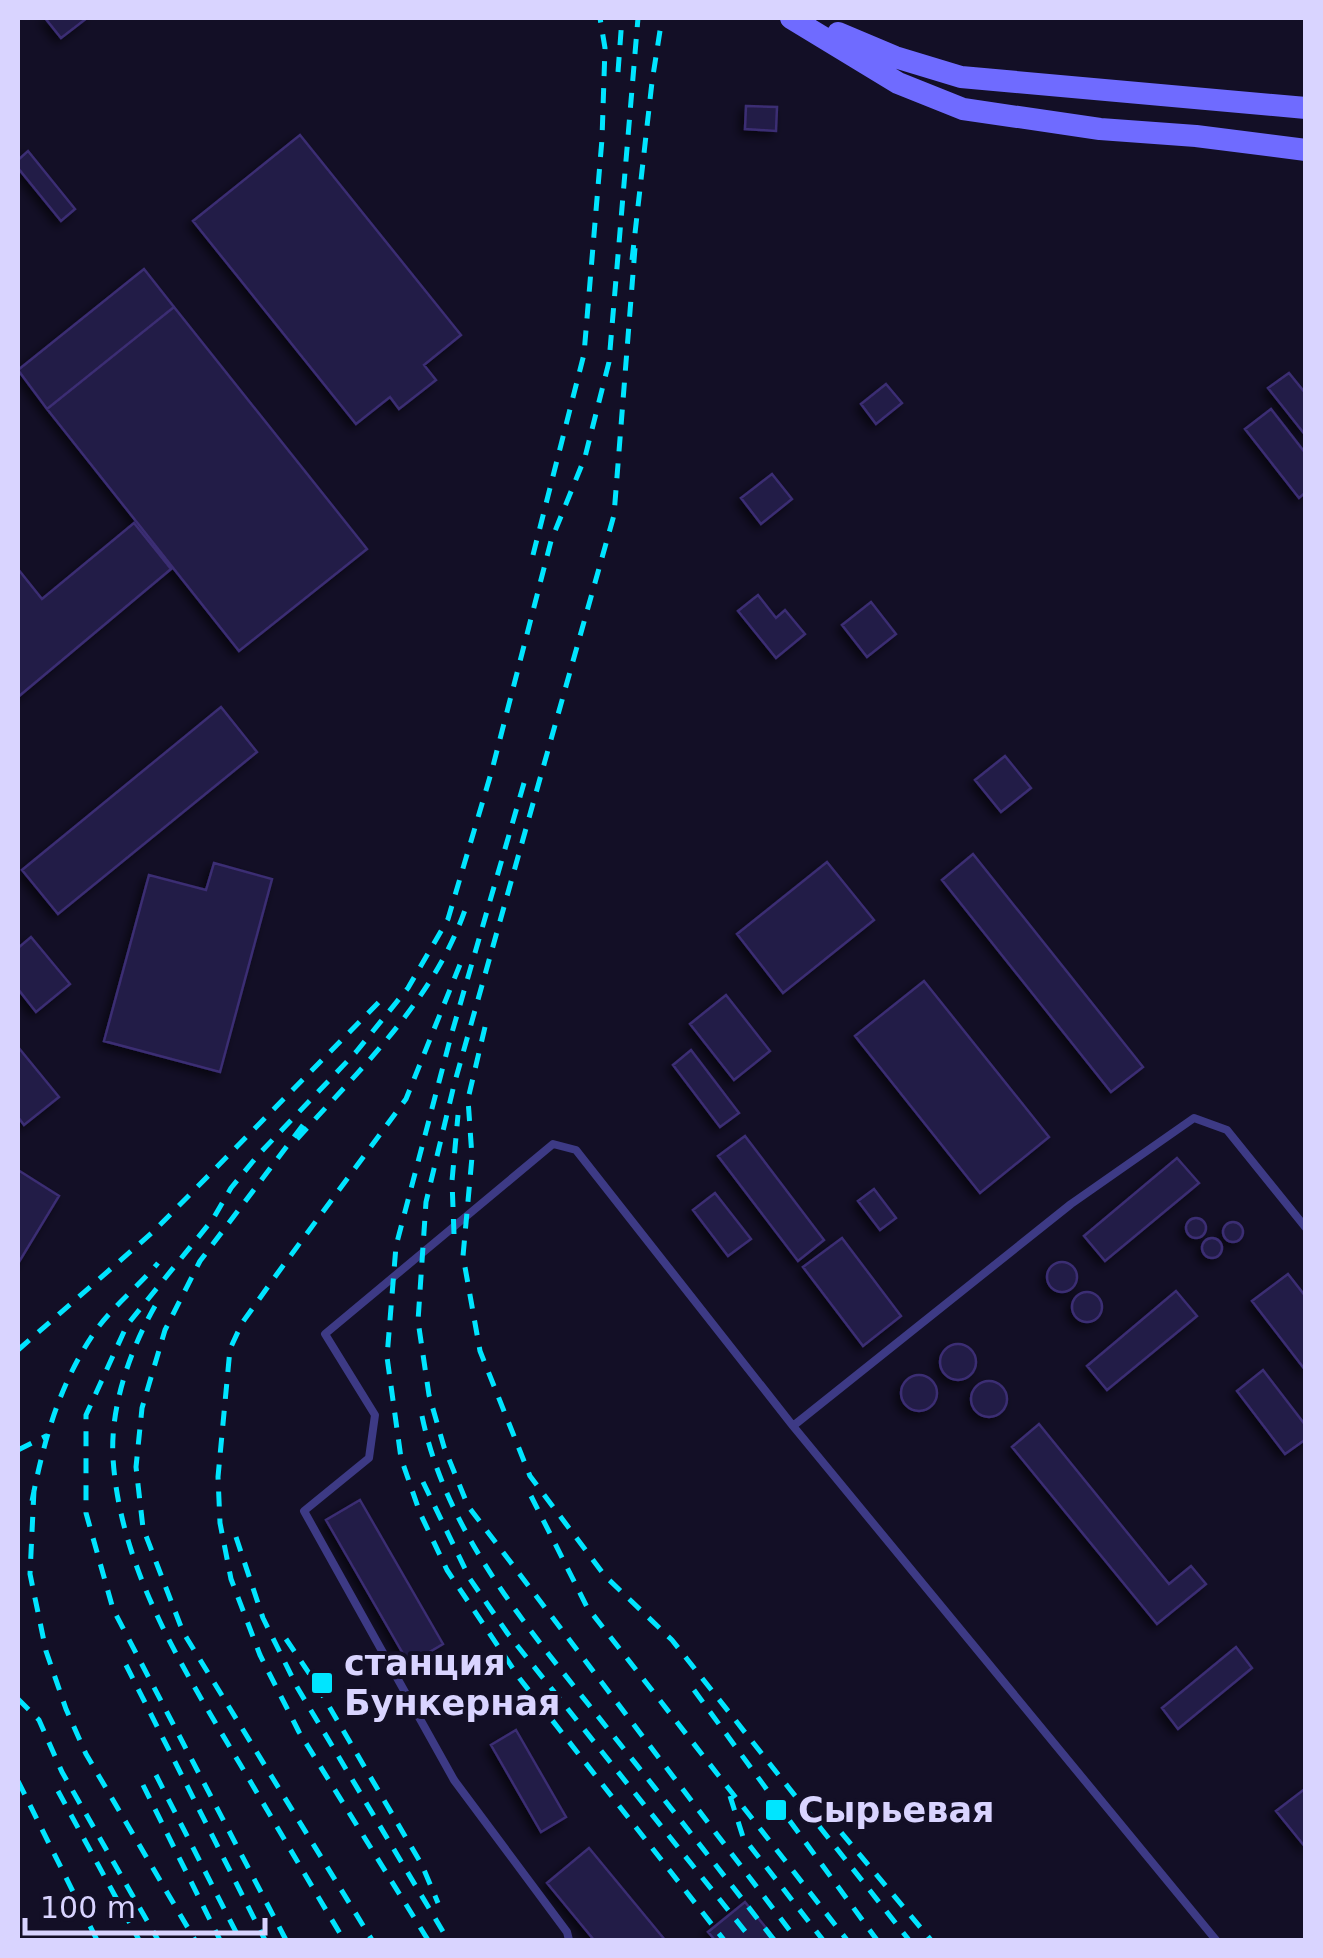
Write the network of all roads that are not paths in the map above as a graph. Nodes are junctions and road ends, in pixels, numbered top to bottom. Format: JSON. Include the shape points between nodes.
{"nodes":[{"id":1,"x":791,"y":18,"type":"edge"},
{"id":2,"x":804,"y":18,"type":"edge"},
{"id":3,"x":1306,"y":108,"type":"edge"},
{"id":4,"x":1306,"y":150,"type":"edge"},
{"id":5,"x":1306,"y":1228,"type":"edge"},
{"id":6,"x":794,"y":1426,"type":"junction"},
{"id":7,"x":569,"y":1940,"type":"edge"},
{"id":8,"x":1216,"y":1940,"type":"edge"}],
"edges":[{"from":1,"to":4,"type":"main road","via":[[898,83],[963,109]]},
{"from":2,"to":3,"type":"main road","via":[[894,57],[962,77]]},
{"from":5,"to":6,"type":"lane","via":[[1227,1130],[1194,1118],[1071,1204]]},
{"from":6,"to":7,"type":"lane","via":[[576,1150],[553,1144],[325,1334],[375,1415],[369,1458],[304,1511],[454,1780]]},
{"from":6,"to":8,"type":"lane"}]}
